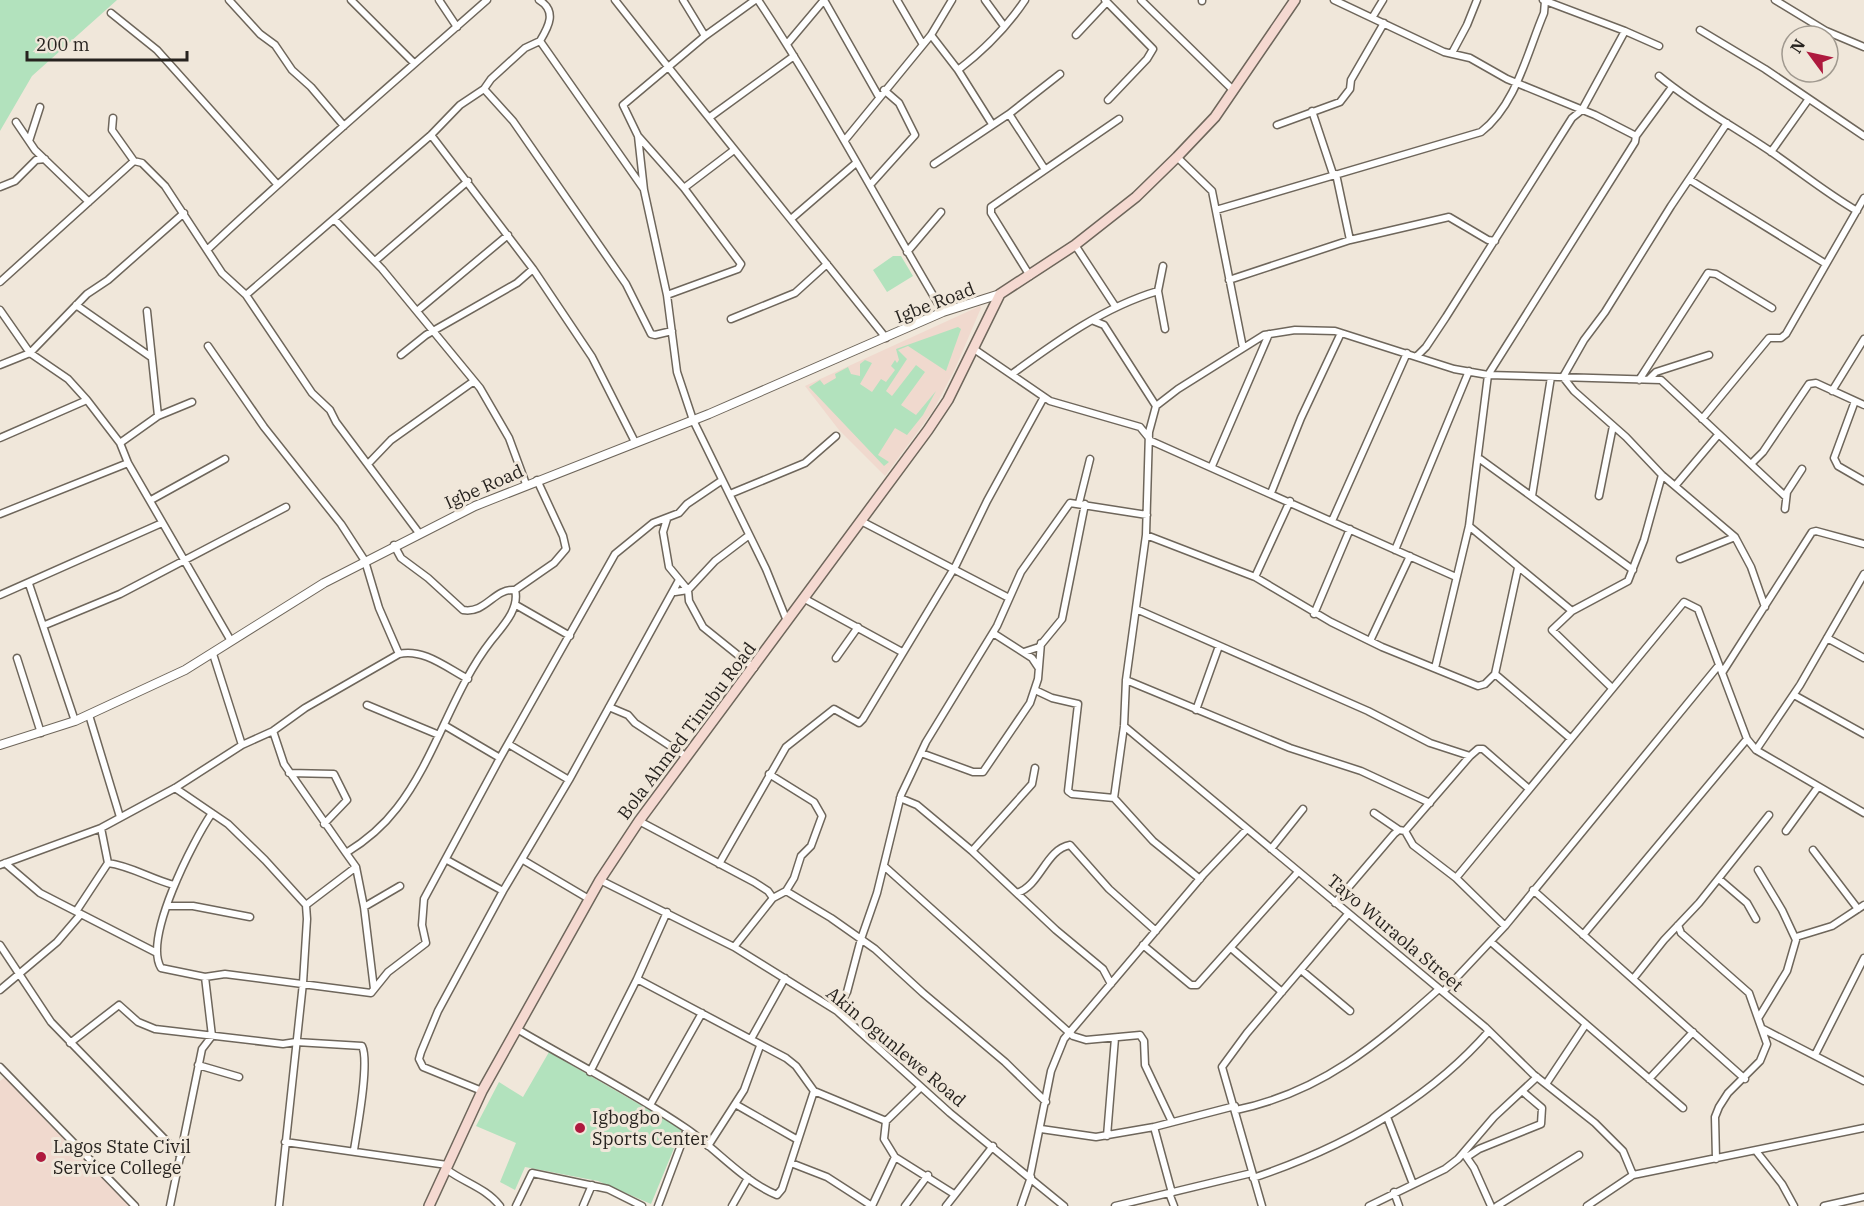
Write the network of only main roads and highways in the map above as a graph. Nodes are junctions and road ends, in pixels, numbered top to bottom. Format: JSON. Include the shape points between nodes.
{"nodes":[{"id":1,"x":1295,"y":0,"type":"edge"},
{"id":2,"x":429,"y":1206,"type":"edge"}],
"edges":[{"from":1,"to":2,"type":"main road","name":"Bola Ahmed Tinubu Road","via":[[1215,117],[1177,157],[1136,197],[1075,245],[1000,294],[943,408],[639,821],[588,899],[482,1091]]}]}
